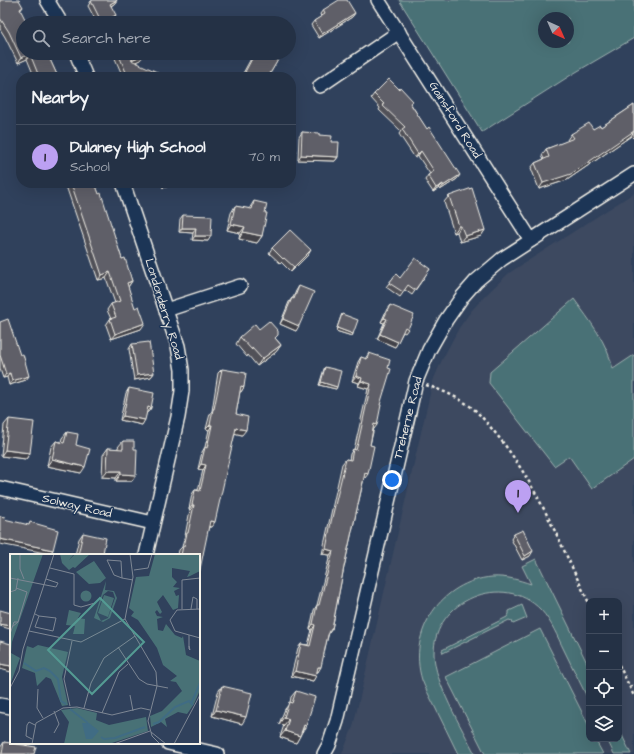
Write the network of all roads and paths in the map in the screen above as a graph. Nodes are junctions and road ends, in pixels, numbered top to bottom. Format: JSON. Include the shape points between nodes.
{"nodes":[{"id":1,"x":47,"y":0,"type":"edge"},
{"id":2,"x":378,"y":0,"type":"edge"},
{"id":3,"x":57,"y":16,"type":"edge"},
{"id":4,"x":399,"y":32,"type":"junction"},
{"id":5,"x":79,"y":60,"type":"edge"},
{"id":6,"x":84,"y":72,"type":"edge"},
{"id":7,"x":320,"y":86,"type":"dead end"},
{"id":8,"x":634,"y":174,"type":"edge"},
{"id":9,"x":125,"y":188,"type":"edge"},
{"id":10,"x":531,"y":240,"type":"junction"},
{"id":11,"x":240,"y":286,"type":"dead end"},
{"id":12,"x":166,"y":310,"type":"junction"},
{"id":13,"x":416,"y":382,"type":"junction"},
{"id":14,"x":0,"y":488,"type":"edge"},
{"id":15,"x":153,"y":523,"type":"junction"},
{"id":16,"x":146,"y":554,"type":"edge"},
{"id":17,"x":587,"y":598,"type":"edge"},
{"id":18,"x":622,"y":670,"type":"edge"},
{"id":19,"x":634,"y":685,"type":"edge"},
{"id":20,"x":630,"y":687,"type":"junction"},
{"id":21,"x":634,"y":696,"type":"edge"},
{"id":22,"x":0,"y":704,"type":"edge"},
{"id":23,"x":10,"y":707,"type":"edge"},
{"id":24,"x":172,"y":744,"type":"edge"},
{"id":25,"x":217,"y":754,"type":"edge"},
{"id":26,"x":324,"y":754,"type":"edge"}],
"edges":[{"from":1,"to":3,"type":"street"},
{"from":2,"to":4,"type":"street","name":"Gainsford Road"},
{"from":4,"to":7,"type":"street"},
{"from":4,"to":10,"type":"street","name":"Gainsford Road"},
{"from":5,"to":6,"type":"street"},
{"from":8,"to":10,"type":"street","name":"Treherne Road"},
{"from":9,"to":12,"type":"street","name":"Londonderry Road"},
{"from":10,"to":13,"type":"street","name":"Treherne Road","via":[[502,259],[462,297],[429,350]]},
{"from":11,"to":12,"type":"street"},
{"from":12,"to":15,"type":"street","name":"Londonderry Road","via":[[178,346],[182,391]]},
{"from":13,"to":17,"type":"path","via":[[458,398],[475,411],[513,456],[532,487]]},
{"from":13,"to":26,"type":"street","name":"Treherne Road","via":[[337,721]]},
{"from":14,"to":15,"type":"street","name":"Solway Road"},
{"from":15,"to":16,"type":"street","name":"Londonderry Road"},
{"from":18,"to":20,"type":"path"},
{"from":19,"to":20,"type":"path"},
{"from":20,"to":21,"type":"path"},
{"from":22,"to":23,"type":"street"},
{"from":24,"to":25,"type":"street"}]}
